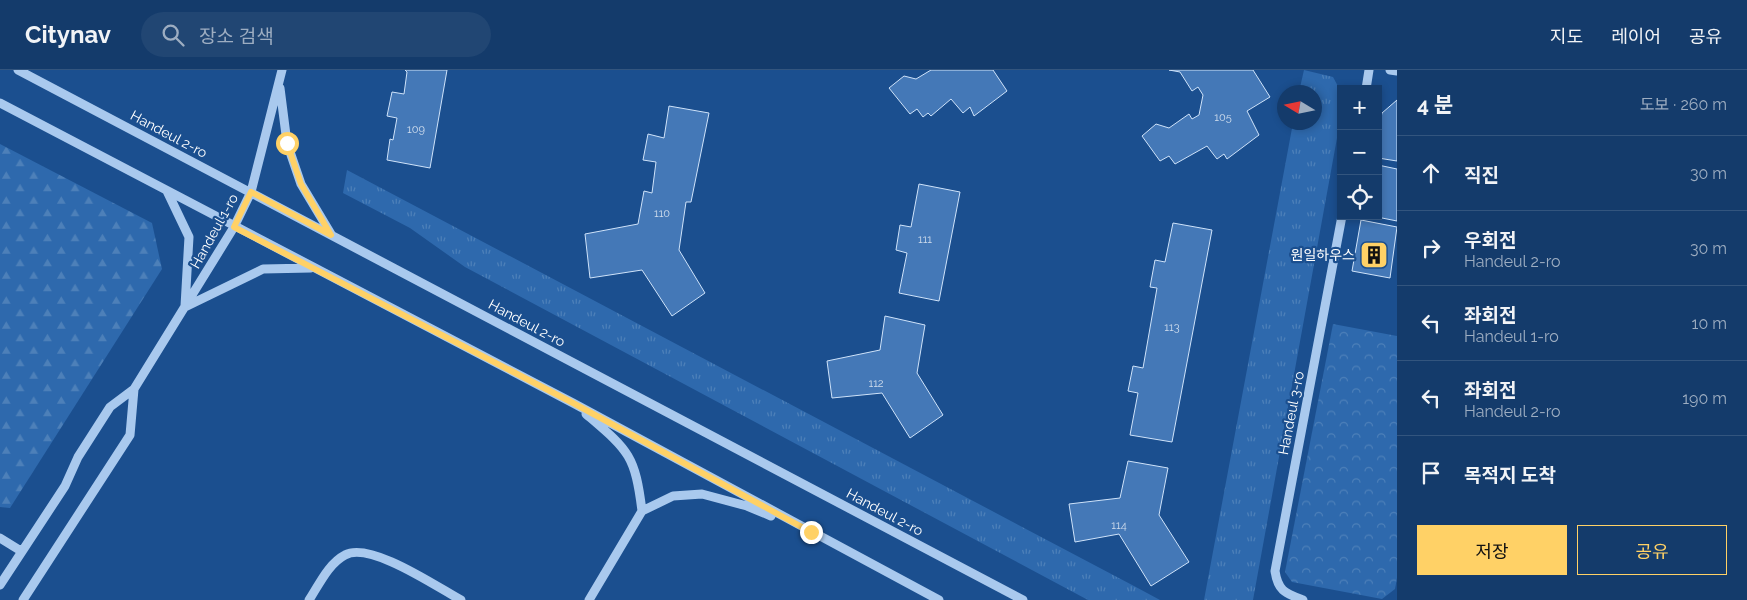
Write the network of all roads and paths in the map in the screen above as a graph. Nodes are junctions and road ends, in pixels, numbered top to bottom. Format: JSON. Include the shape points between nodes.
{"nodes":[{"id":1,"x":18,"y":70,"type":"edge"},
{"id":2,"x":282,"y":70,"type":"edge"},
{"id":3,"x":1369,"y":70,"type":"edge"},
{"id":4,"x":1390,"y":70,"type":"edge"},
{"id":5,"x":1397,"y":71,"type":"edge"},
{"id":6,"x":279,"y":84,"type":"junction"},
{"id":7,"x":1367,"y":85,"type":"edge"},
{"id":8,"x":0,"y":103,"type":"edge"},
{"id":9,"x":167,"y":191,"type":"junction"},
{"id":10,"x":251,"y":192,"type":"junction"},
{"id":11,"x":1341,"y":220,"type":"edge"},
{"id":12,"x":234,"y":227,"type":"junction"},
{"id":13,"x":331,"y":235,"type":"junction"},
{"id":14,"x":313,"y":268,"type":"junction"},
{"id":15,"x":185,"y":307,"type":"junction"},
{"id":16,"x":134,"y":390,"type":"junction"},
{"id":17,"x":573,"y":403,"type":"junction"},
{"id":18,"x":642,"y":511,"type":"junction"},
{"id":19,"x":811,"y":532,"type":"junction"},
{"id":20,"x":0,"y":538,"type":"edge"},
{"id":21,"x":21,"y":551,"type":"junction"},
{"id":22,"x":0,"y":586,"type":"edge"},
{"id":23,"x":23,"y":600,"type":"edge"},
{"id":24,"x":309,"y":600,"type":"edge"},
{"id":25,"x":461,"y":600,"type":"edge"},
{"id":26,"x":590,"y":600,"type":"edge"},
{"id":27,"x":939,"y":600,"type":"edge"},
{"id":28,"x":1023,"y":600,"type":"edge"},
{"id":29,"x":1303,"y":600,"type":"edge"}],
"edges":[{"from":1,"to":10,"type":"street","name":"Handeul 2-ro"},
{"from":2,"to":6,"type":"street","name":"Handeul 1-ro"},
{"from":3,"to":7,"type":"street"},
{"from":4,"to":5,"type":"street"},
{"from":6,"to":10,"type":"street","name":"Handeul 1-ro"},
{"from":6,"to":13,"type":"street","via":[[287,143],[301,184]]},
{"from":8,"to":9,"type":"street"},
{"from":9,"to":12,"type":"street"},
{"from":9,"to":15,"type":"street","via":[[189,237]]},
{"from":10,"to":12,"type":"street","name":"Handeul 1-ro"},
{"from":10,"to":13,"type":"street","name":"Handeul 2-ro"},
{"from":11,"to":29,"type":"street","name":"Handeul 3-ro","via":[[1275,571],[1277,584],[1286,593]]},
{"from":12,"to":14,"type":"street"},
{"from":12,"to":15,"type":"street","name":"Handeul 1-ro"},
{"from":13,"to":28,"type":"street","name":"Handeul 2-ro"},
{"from":14,"to":15,"type":"street","via":[[263,269]]},
{"from":14,"to":17,"type":"street"},
{"from":15,"to":16,"type":"street","name":"Handeul 1-ro"},
{"from":16,"to":21,"type":"street","name":"Handeul 1-ro","via":[[110,407],[78,456],[65,486]]},
{"from":16,"to":23,"type":"street","name":"Handeul 1-ro","via":[[130,435]]},
{"from":17,"to":18,"type":"street","via":[[620,443],[634,463]]},
{"from":17,"to":19,"type":"street"},
{"from":18,"to":19,"type":"street","via":[[673,496],[702,494],[747,506]]},
{"from":18,"to":26,"type":"street"},
{"from":19,"to":27,"type":"street"},
{"from":20,"to":21,"type":"street"},
{"from":21,"to":22,"type":"street","name":"Handeul 1-ro"},
{"from":24,"to":25,"type":"street","via":[[328,570],[346,554],[362,553],[380,556]]}]}
